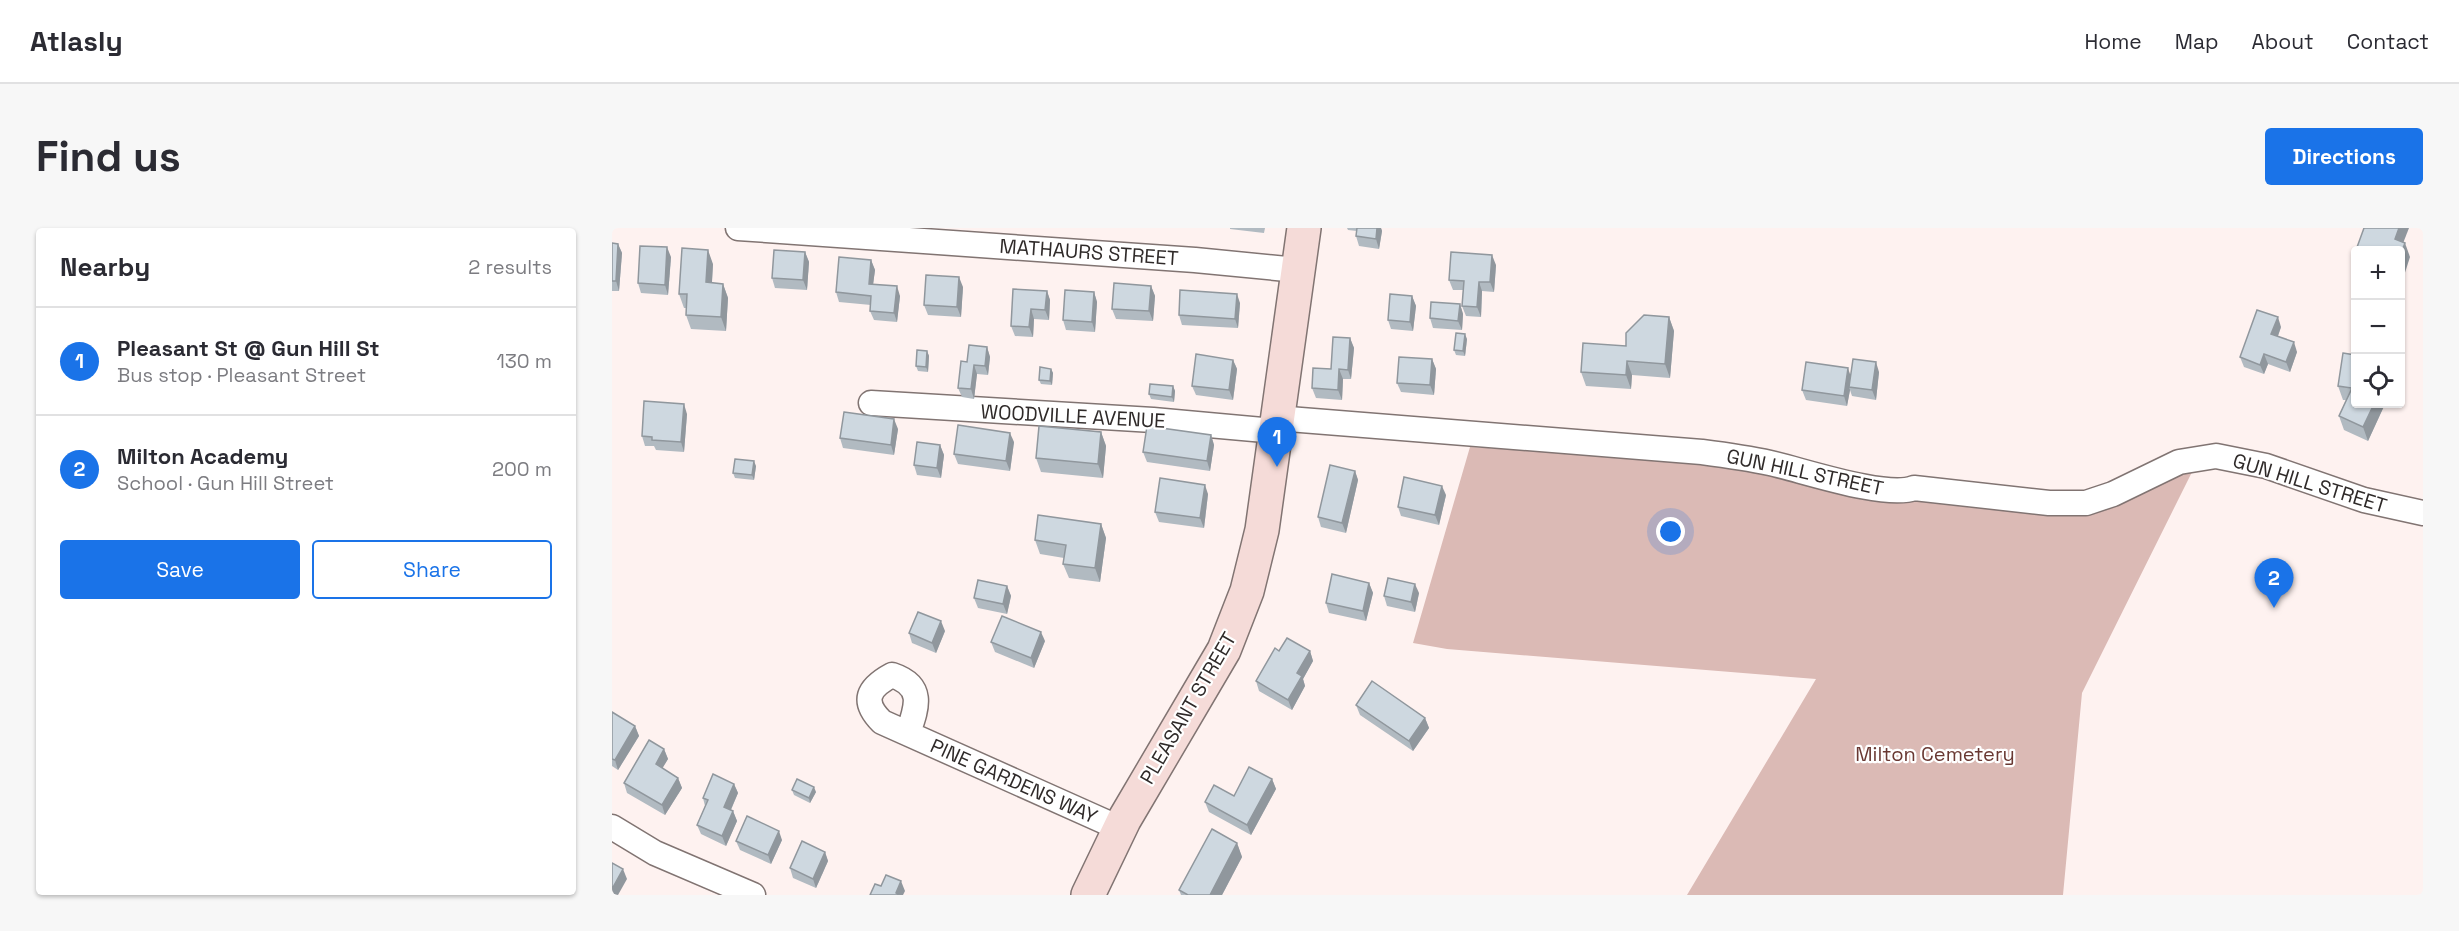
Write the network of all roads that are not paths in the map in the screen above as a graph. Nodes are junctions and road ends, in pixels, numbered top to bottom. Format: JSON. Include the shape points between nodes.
{"nodes":[{"id":1,"x":738,"y":228,"type":"edge"},
{"id":2,"x":1304,"y":228,"type":"edge"},
{"id":3,"x":764,"y":229,"type":"edge"},
{"id":4,"x":1297,"y":270,"type":"junction"},
{"id":5,"x":871,"y":402,"type":"dead end"},
{"id":6,"x":1276,"y":425,"type":"junction"},
{"id":7,"x":2423,"y":513,"type":"edge"},
{"id":8,"x":908,"y":733,"type":"dead end"},
{"id":9,"x":612,"y":827,"type":"edge"},
{"id":10,"x":1119,"y":828,"type":"junction"},
{"id":11,"x":753,"y":895,"type":"edge"},
{"id":12,"x":1089,"y":895,"type":"edge"}],
"edges":[{"from":1,"to":3,"type":"street","name":"MATHAURS STREET"},
{"from":2,"to":4,"type":"street","name":"PLEASANT STREET"},
{"from":3,"to":4,"type":"street","name":"MATHAURS STREET"},
{"from":4,"to":6,"type":"street","name":"PLEASANT STREET"},
{"from":5,"to":6,"type":"street","name":"WOODVILLE AVENUE"},
{"from":6,"to":7,"type":"street","name":"GUN HILL STREET","via":[[1702,452],[1772,463],[1874,487],[2061,504],[2099,499],[2179,462],[2216,456],[2266,466],[2364,500]]},
{"from":6,"to":10,"type":"street","name":"PLEASANT STREET","via":[[1262,530],[1241,610],[1224,650]]},
{"from":8,"to":10,"type":"street","name":"PINE GARDENS WAY"},
{"from":9,"to":11,"type":"street","via":[[655,853]]},
{"from":10,"to":12,"type":"street","name":"PLEASANT STREET"}]}
